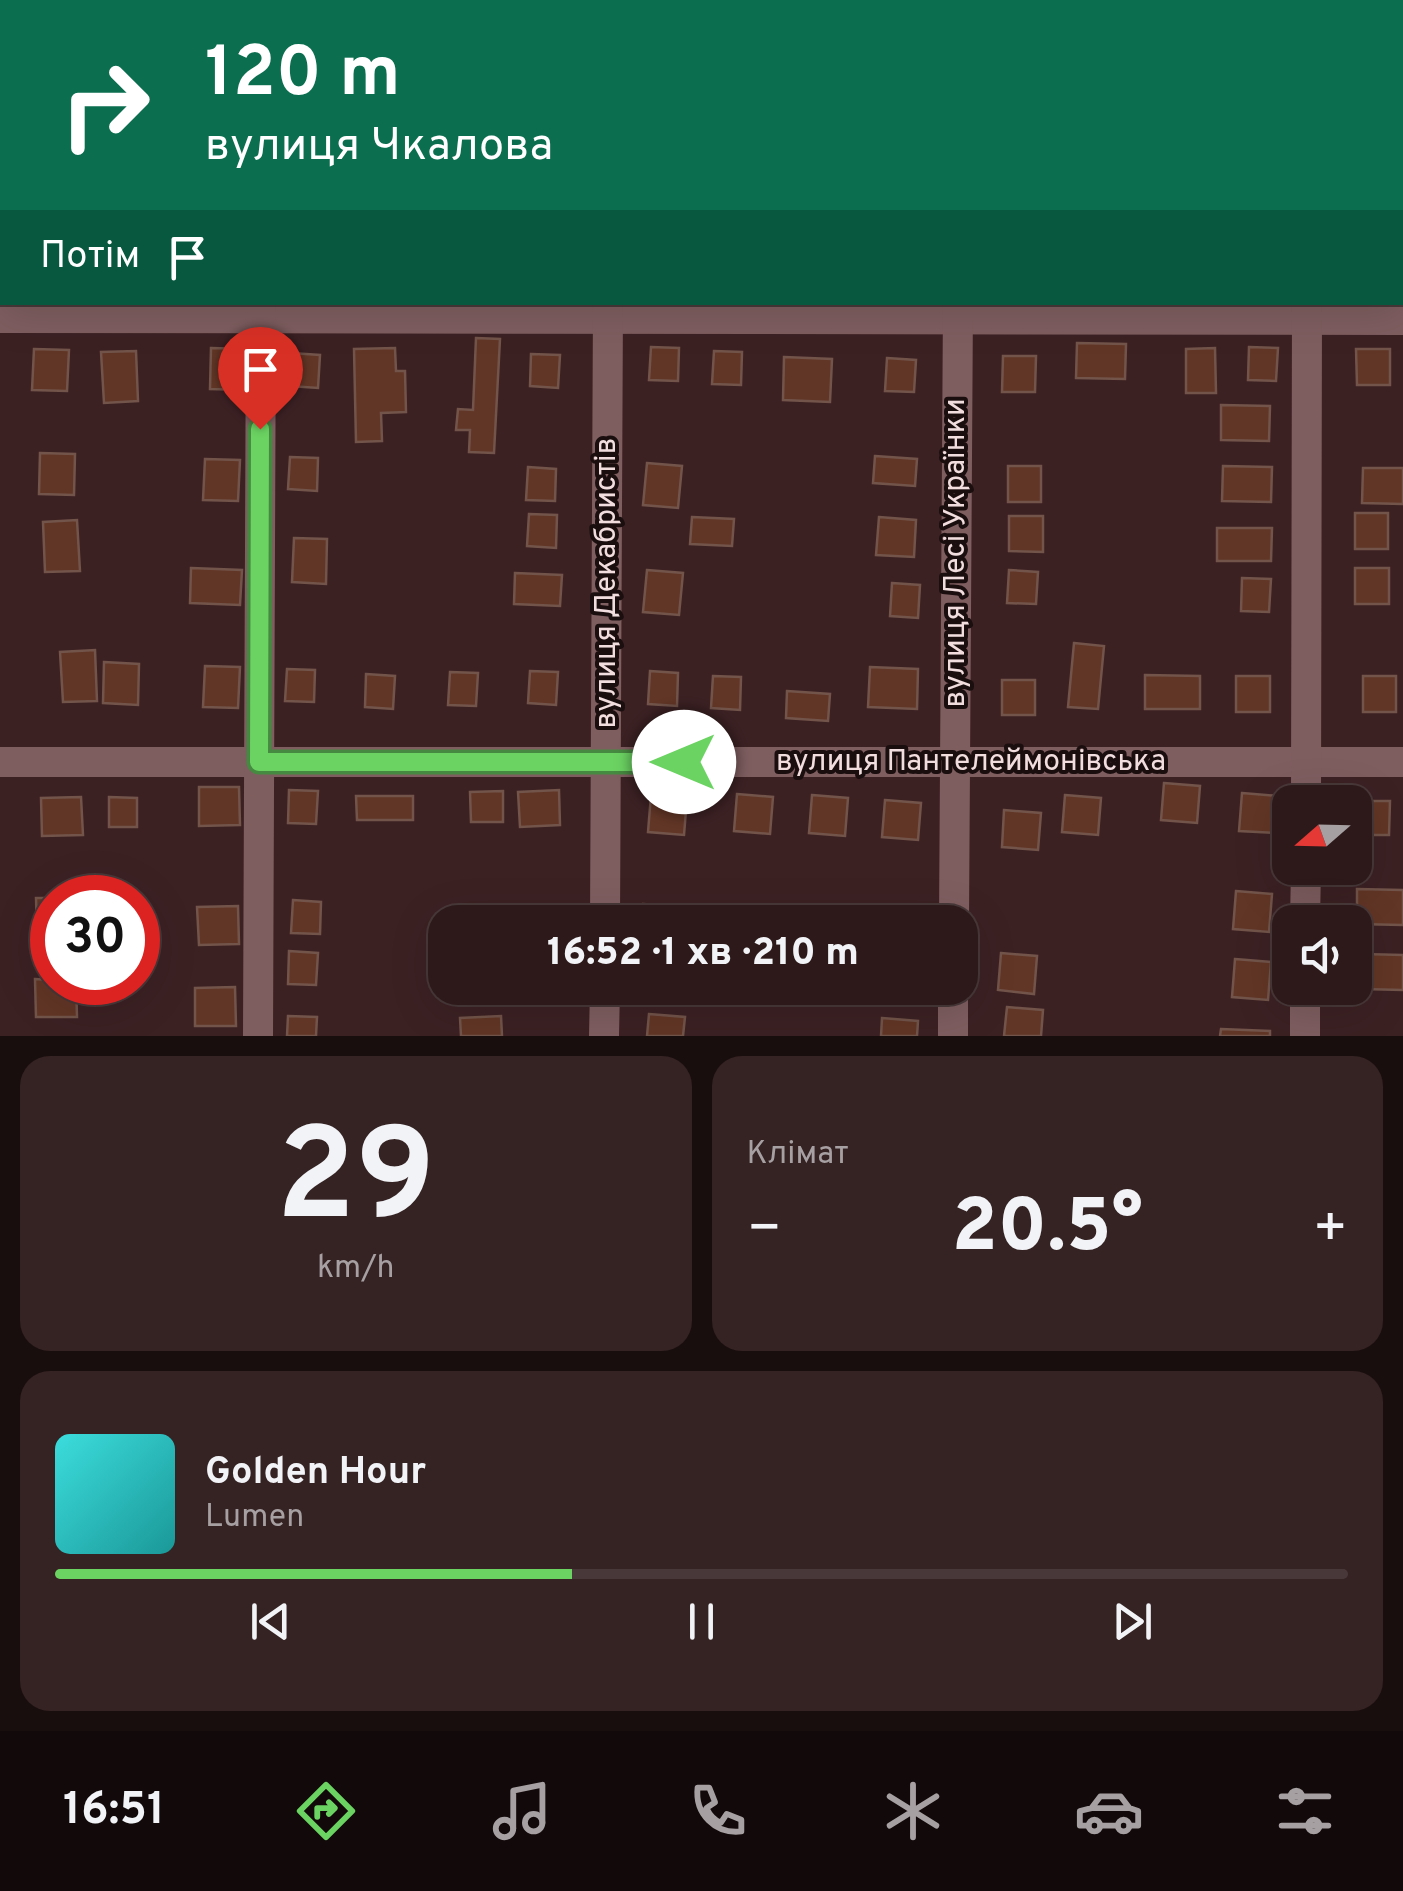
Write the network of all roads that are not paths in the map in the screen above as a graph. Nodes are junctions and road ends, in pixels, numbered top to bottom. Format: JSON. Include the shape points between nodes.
{"nodes":[{"id":1,"x":261,"y":310,"type":"edge"},
{"id":2,"x":608,"y":310,"type":"edge"},
{"id":3,"x":958,"y":311,"type":"edge"},
{"id":4,"x":1307,"y":311,"type":"edge"},
{"id":5,"x":0,"y":318,"type":"edge"},
{"id":6,"x":1403,"y":320,"type":"edge"},
{"id":7,"x":0,"y":762,"type":"edge"},
{"id":8,"x":259,"y":762,"type":"junction"},
{"id":9,"x":606,"y":762,"type":"junction"},
{"id":10,"x":955,"y":762,"type":"junction"},
{"id":11,"x":1306,"y":762,"type":"junction"},
{"id":12,"x":1403,"y":762,"type":"edge"},
{"id":13,"x":1306,"y":785,"type":"edge"},
{"id":14,"x":605,"y":905,"type":"edge"},
{"id":15,"x":954,"y":905,"type":"edge"},
{"id":16,"x":605,"y":1005,"type":"edge"},
{"id":17,"x":954,"y":1005,"type":"edge"},
{"id":18,"x":1305,"y":1005,"type":"edge"},
{"id":19,"x":258,"y":1036,"type":"edge"},
{"id":20,"x":604,"y":1036,"type":"edge"},
{"id":21,"x":953,"y":1036,"type":"edge"},
{"id":22,"x":1305,"y":1036,"type":"edge"}],
"edges":[{"from":1,"to":2,"type":"street"},
{"from":1,"to":5,"type":"street"},
{"from":1,"to":8,"type":"street"},
{"from":2,"to":3,"type":"street"},
{"from":2,"to":9,"type":"street","name":"вулиця Декабристів"},
{"from":3,"to":4,"type":"street"},
{"from":3,"to":10,"type":"street","name":"вулиця Лесі Українки"},
{"from":4,"to":6,"type":"street"},
{"from":4,"to":11,"type":"street"},
{"from":7,"to":8,"type":"street","name":"вулиця Пантелеймонівська"},
{"from":8,"to":9,"type":"street","name":"вулиця Пантелеймонівська"},
{"from":8,"to":19,"type":"street"},
{"from":9,"to":10,"type":"street","name":"вулиця Пантелеймонівська"},
{"from":9,"to":14,"type":"street","name":"вулиця Декабристів"},
{"from":10,"to":11,"type":"street","name":"вулиця Пантелеймонівська"},
{"from":10,"to":15,"type":"street","name":"вулиця Лесі Українки"},
{"from":11,"to":12,"type":"street","name":"вулиця Пантелеймонівська"},
{"from":11,"to":13,"type":"street"},
{"from":16,"to":20,"type":"street"},
{"from":17,"to":21,"type":"street"},
{"from":18,"to":22,"type":"street"}]}
